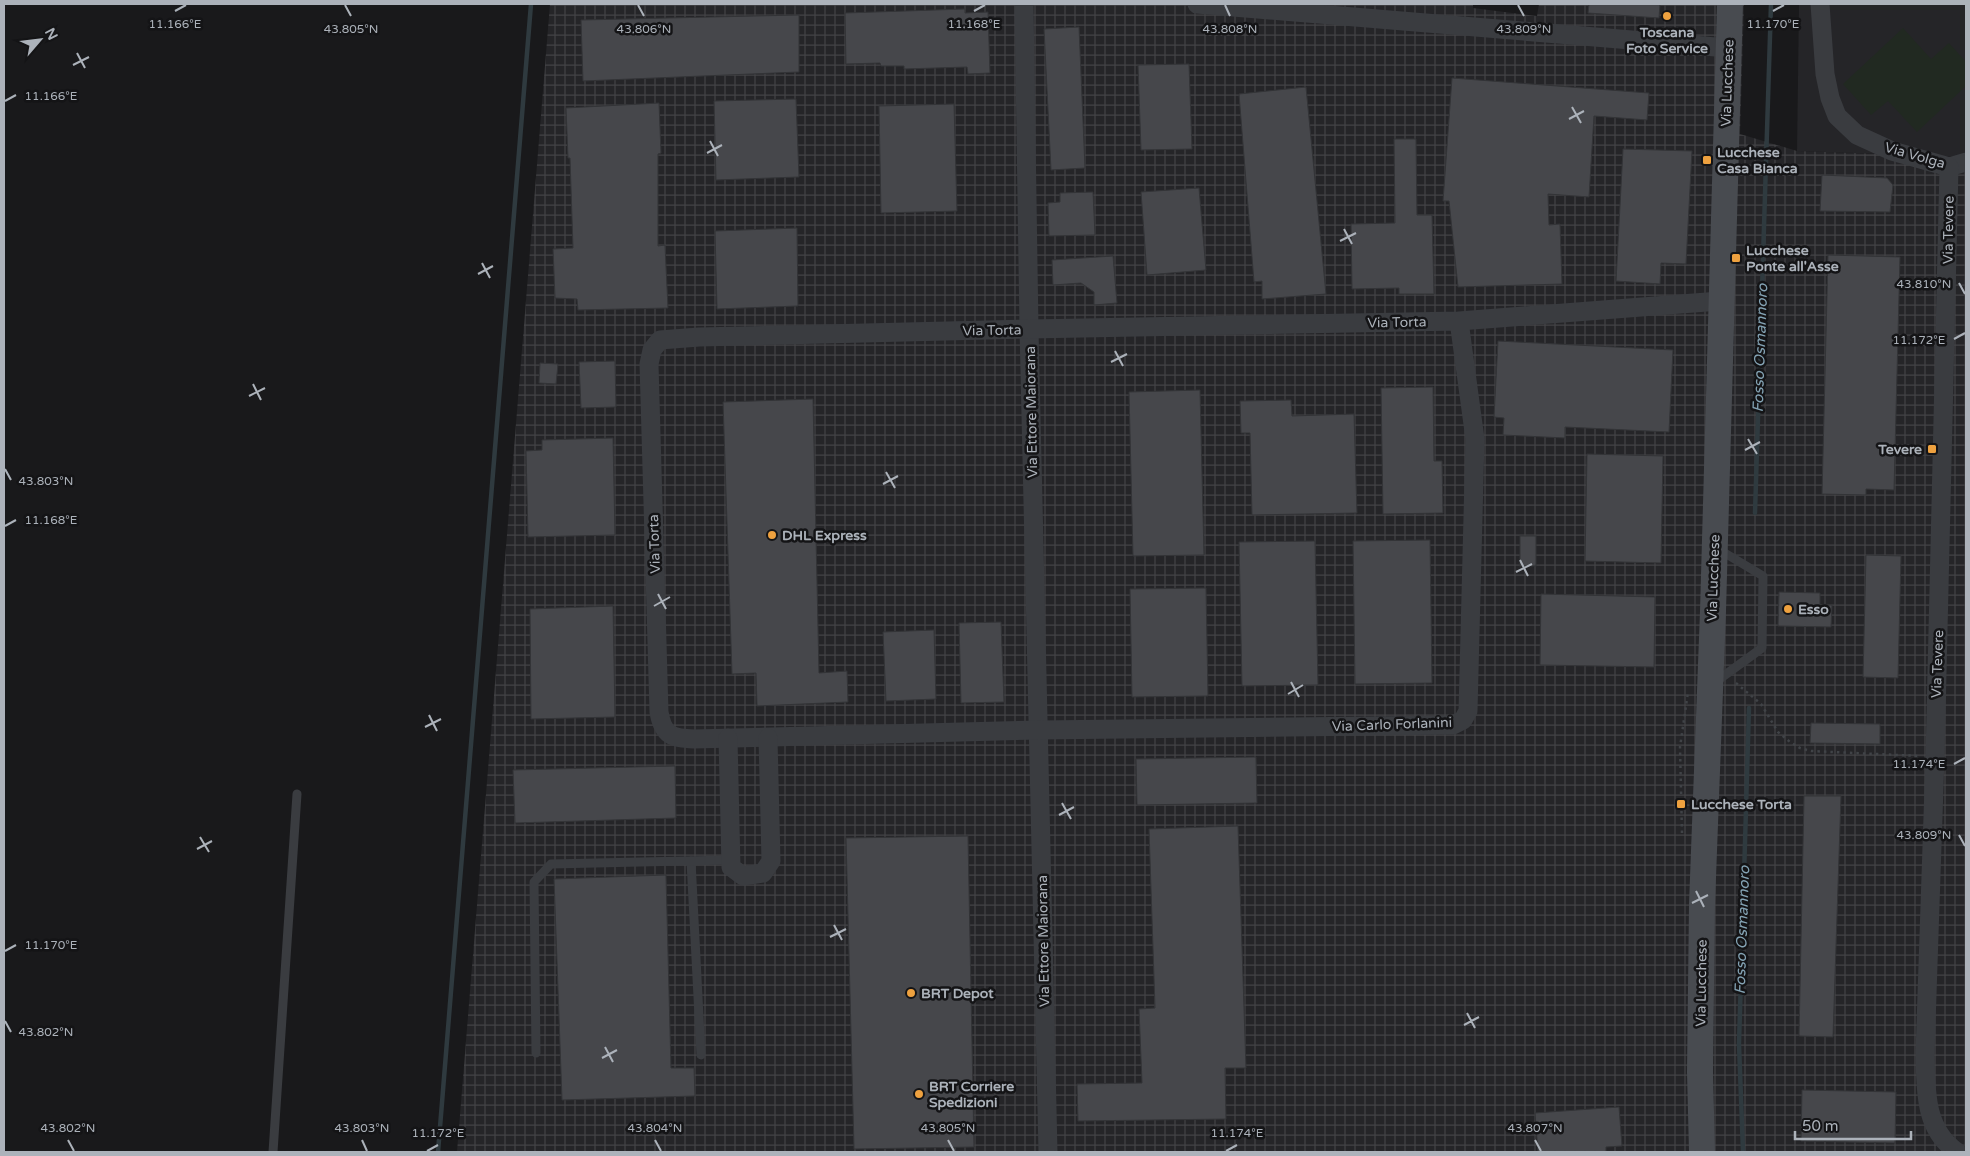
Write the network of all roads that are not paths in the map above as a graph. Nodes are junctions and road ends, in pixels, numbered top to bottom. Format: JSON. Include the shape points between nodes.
{"nodes":[{"id":1,"x":1024,"y":4,"type":"edge"},
{"id":2,"x":1197,"y":4,"type":"edge"},
{"id":3,"x":1730,"y":4,"type":"edge"},
{"id":4,"x":1820,"y":4,"type":"edge"},
{"id":5,"x":1728,"y":48,"type":"junction"},
{"id":6,"x":1958,"y":164,"type":"edge"},
{"id":7,"x":1720,"y":301,"type":"junction"},
{"id":8,"x":1459,"y":321,"type":"junction"},
{"id":9,"x":1029,"y":329,"type":"junction"},
{"id":10,"x":1714,"y":548,"type":"junction"},
{"id":11,"x":1718,"y":680,"type":"junction"},
{"id":12,"x":1039,"y":730,"type":"junction"},
{"id":13,"x":728,"y":738,"type":"junction"},
{"id":14,"x":768,"y":738,"type":"junction"},
{"id":15,"x":297,"y":794,"type":"dead end"},
{"id":16,"x":691,"y":860,"type":"junction"},
{"id":17,"x":730,"y":860,"type":"junction"},
{"id":18,"x":536,"y":1052,"type":"dead end"},
{"id":19,"x":701,"y":1055,"type":"dead end"},
{"id":20,"x":273,"y":1152,"type":"edge"},
{"id":21,"x":1048,"y":1152,"type":"edge"},
{"id":22,"x":1702,"y":1152,"type":"edge"},
{"id":23,"x":1957,"y":1152,"type":"edge"}],
"edges":[{"from":1,"to":9,"type":"street","name":"Via Ettore Maiorana"},
{"from":2,"to":5,"type":"street"},
{"from":3,"to":5,"type":"main road","name":"Via Lucchese"},
{"from":4,"to":6,"type":"street","name":"Via Volga","via":[[1825,74],[1837,116],[1857,135],[1892,151]]},
{"from":5,"to":7,"type":"main road","name":"Via Lucchese"},
{"from":6,"to":23,"type":"street","name":"Via Tevere","via":[[1926,1044],[1929,1112],[1949,1147]]},
{"from":7,"to":8,"type":"street","name":"Via Torta"},
{"from":7,"to":10,"type":"main road","name":"Via Lucchese"},
{"from":8,"to":9,"type":"street","name":"Via Torta"},
{"from":8,"to":12,"type":"street","name":"Via Carlo Forlanini","via":[[1475,439],[1468,711],[1463,720],[1454,725]]},
{"from":9,"to":12,"type":"street","name":"Via Ettore Maiorana"},
{"from":9,"to":13,"type":"street","name":"Via Torta","via":[[667,339],[656,344],[649,364],[649,394],[660,720],[666,732],[675,738]]},
{"from":10,"to":11,"type":"main road","name":"Via Lucchese"},
{"from":10,"to":11,"type":"lane","via":[[1763,576],[1762,648]]},
{"from":11,"to":22,"type":"main road","name":"Via Lucchese","via":[[1702,904]]},
{"from":12,"to":14,"type":"street"},
{"from":12,"to":21,"type":"street","name":"Via Ettore Maiorana"},
{"from":13,"to":14,"type":"street"},
{"from":13,"to":17,"type":"street"},
{"from":14,"to":17,"type":"street","via":[[770,861],[763,873],[743,876],[731,867]]},
{"from":15,"to":20,"type":"lane"},
{"from":16,"to":17,"type":"lane"},
{"from":16,"to":18,"type":"lane","via":[[551,864],[534,882]]},
{"from":16,"to":19,"type":"lane"}]}
